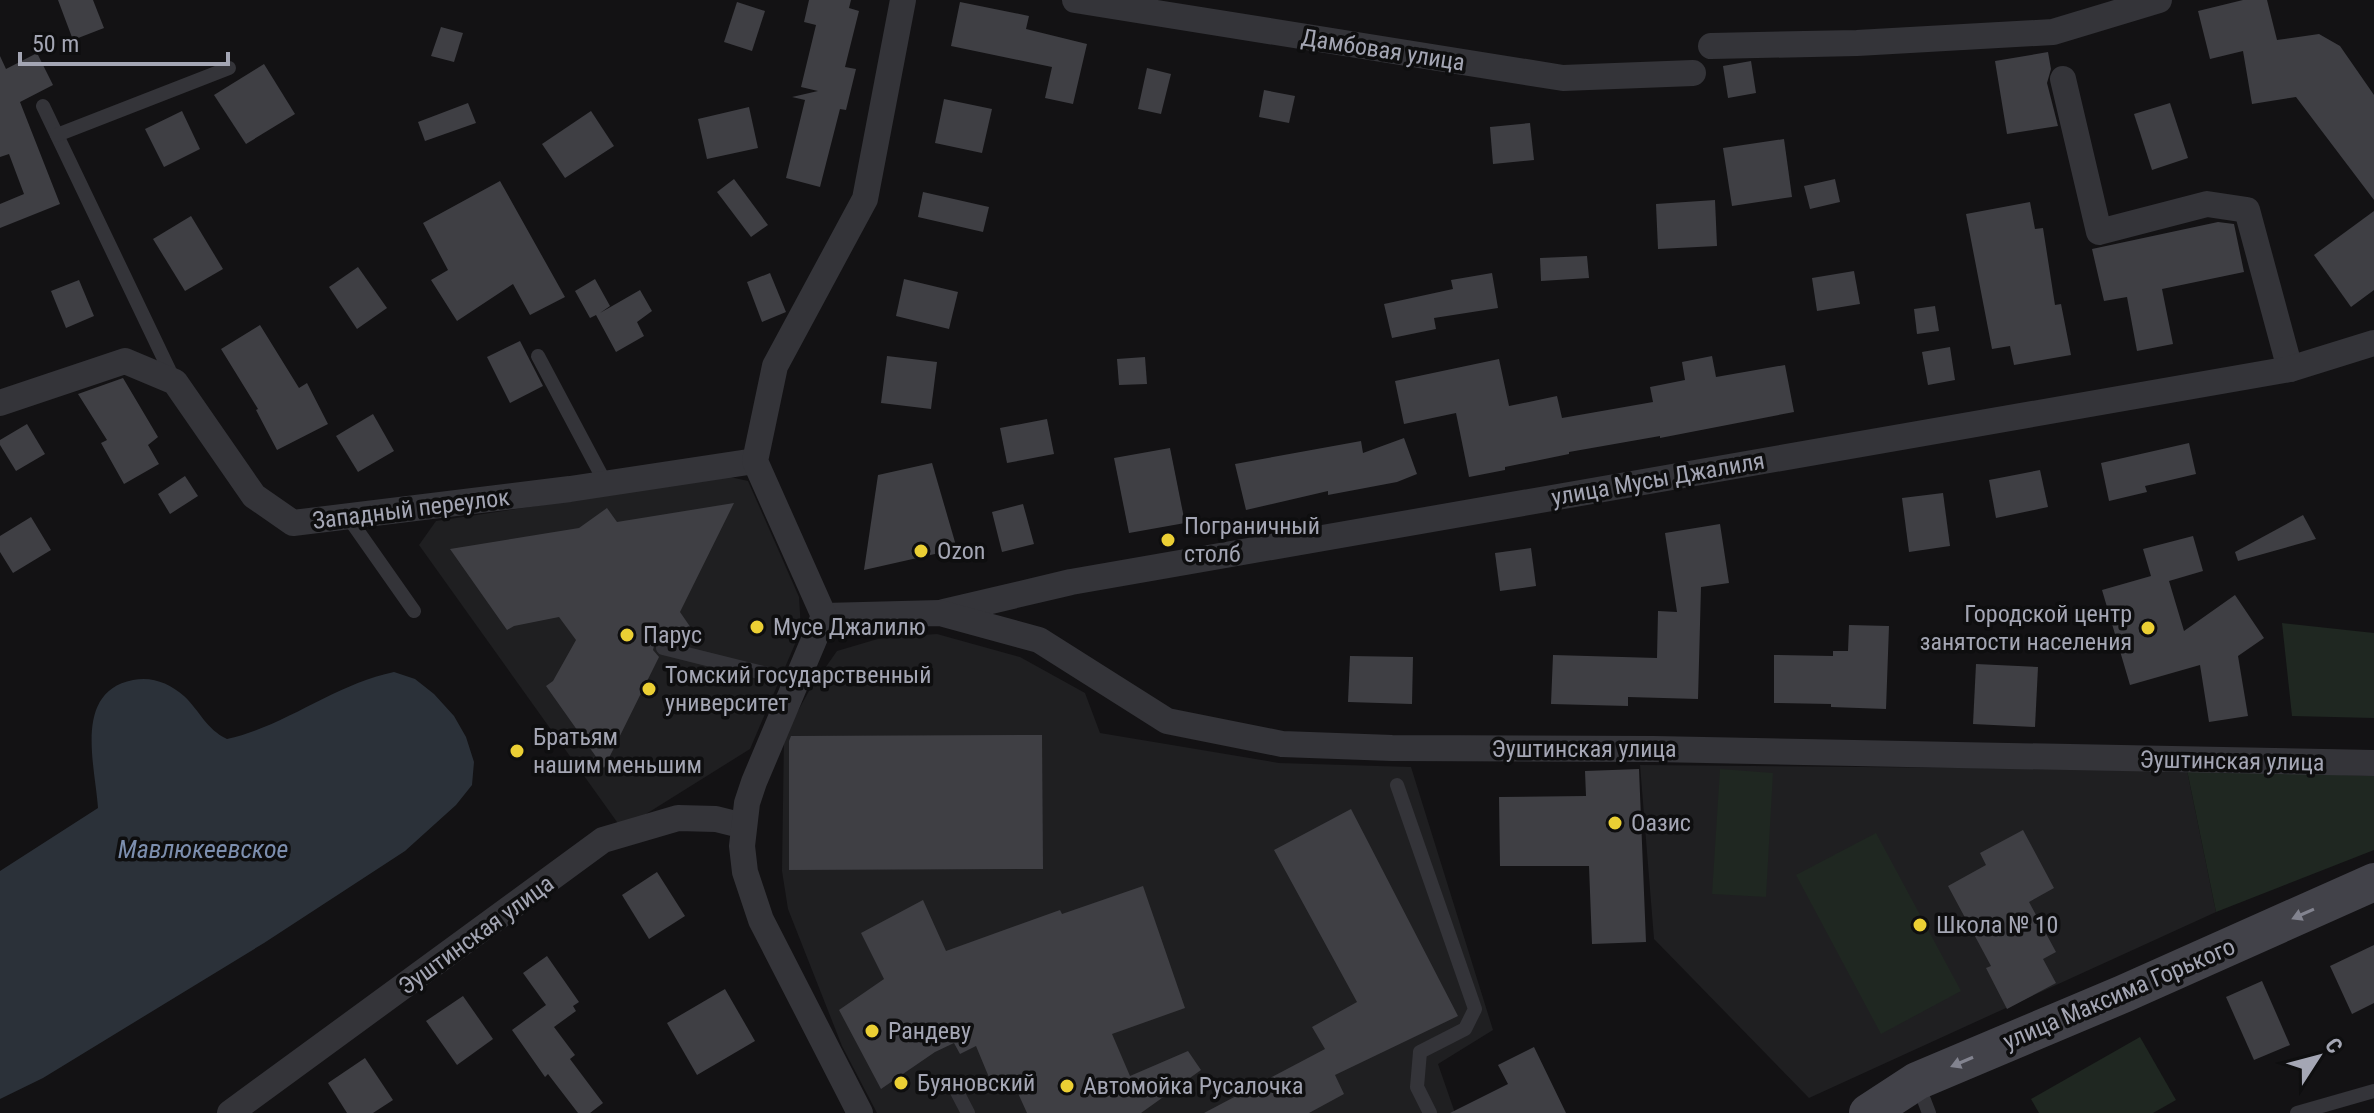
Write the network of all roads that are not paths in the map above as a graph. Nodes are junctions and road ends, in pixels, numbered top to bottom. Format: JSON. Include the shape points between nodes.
{"nodes":[{"id":1,"x":903,"y":0,"type":"edge"},
{"id":2,"x":1075,"y":0,"type":"edge"},
{"id":3,"x":2159,"y":0,"type":"edge"},
{"id":4,"x":1711,"y":46,"type":"dead end"},
{"id":5,"x":229,"y":68,"type":"dead end"},
{"id":6,"x":1693,"y":73,"type":"dead end"},
{"id":7,"x":2063,"y":79,"type":"dead end"},
{"id":8,"x":43,"y":106,"type":"dead end"},
{"id":9,"x":57,"y":135,"type":"junction"},
{"id":10,"x":2374,"y":343,"type":"edge"},
{"id":11,"x":538,"y":356,"type":"dead end"},
{"id":12,"x":2290,"y":369,"type":"junction"},
{"id":13,"x":175,"y":382,"type":"junction"},
{"id":14,"x":0,"y":403,"type":"edge"},
{"id":15,"x":755,"y":461,"type":"junction"},
{"id":16,"x":606,"y":484,"type":"junction"},
{"id":17,"x":348,"y":517,"type":"junction"},
{"id":18,"x":414,"y":611,"type":"dead end"},
{"id":19,"x":940,"y":613,"type":"junction"},
{"id":20,"x":824,"y":616,"type":"junction"},
{"id":21,"x":663,"y":648,"type":"dead end"},
{"id":22,"x":795,"y":681,"type":"junction"},
{"id":23,"x":2374,"y":763,"type":"edge"},
{"id":24,"x":1397,"y":785,"type":"dead end"},
{"id":25,"x":744,"y":826,"type":"junction"},
{"id":26,"x":2372,"y":887,"type":"edge"},
{"id":27,"x":955,"y":1088,"type":"dead end"},
{"id":28,"x":2374,"y":1091,"type":"edge"},
{"id":29,"x":1923,"y":1097,"type":"edge"},
{"id":30,"x":230,"y":1113,"type":"edge"},
{"id":31,"x":860,"y":1113,"type":"edge"},
{"id":32,"x":968,"y":1113,"type":"edge"},
{"id":33,"x":1430,"y":1113,"type":"edge"},
{"id":34,"x":1868,"y":1113,"type":"edge"},
{"id":35,"x":2297,"y":1113,"type":"edge"}],
"edges":[{"from":1,"to":15,"type":"street","via":[[865,199],[775,366]]},
{"from":2,"to":6,"type":"street","name":"Дамбовая улица","via":[[1563,78]]},
{"from":3,"to":4,"type":"street","via":[[2053,32]]},
{"from":5,"to":9,"type":"lane"},
{"from":7,"to":12,"type":"street","via":[[2099,232],[2207,204],[2247,210]]},
{"from":8,"to":9,"type":"lane"},
{"from":9,"to":13,"type":"lane"},
{"from":10,"to":12,"type":"street","name":"улица Мусы Джалиля"},
{"from":11,"to":16,"type":"lane"},
{"from":12,"to":19,"type":"street","name":"улица Мусы Джалиля","via":[[1086,580]]},
{"from":13,"to":14,"type":"street","via":[[125,361]]},
{"from":13,"to":17,"type":"street","name":"Западный переулок","via":[[254,496],[293,523]]},
{"from":15,"to":16,"type":"street","name":"Западный переулок"},
{"from":15,"to":20,"type":"street"},
{"from":16,"to":17,"type":"street","name":"Западный переулок"},
{"from":17,"to":18,"type":"lane"},
{"from":19,"to":20,"type":"street","name":"Эуштинская улица"},
{"from":19,"to":23,"type":"street","name":"Эуштинская улица","via":[[1039,640],[1167,721],[1282,744]]},
{"from":20,"to":22,"type":"street"},
{"from":21,"to":22,"type":"lane"},
{"from":22,"to":25,"type":"street","via":[[754,782]]},
{"from":24,"to":33,"type":"lane","via":[[1475,1009],[1465,1029],[1420,1052],[1417,1087]]},
{"from":25,"to":30,"type":"street","name":"Эуштинская улица","via":[[678,818],[603,840]]},
{"from":25,"to":31,"type":"street","via":[[745,872],[761,920]]},
{"from":26,"to":29,"type":"main road","name":"улица Максима Горького","one_way":true,"via":[[2123,994]]},
{"from":27,"to":32,"type":"lane"},
{"from":28,"to":35,"type":"lane"},
{"from":29,"to":34,"type":"main road","name":"улица Максима Горького"}]}
